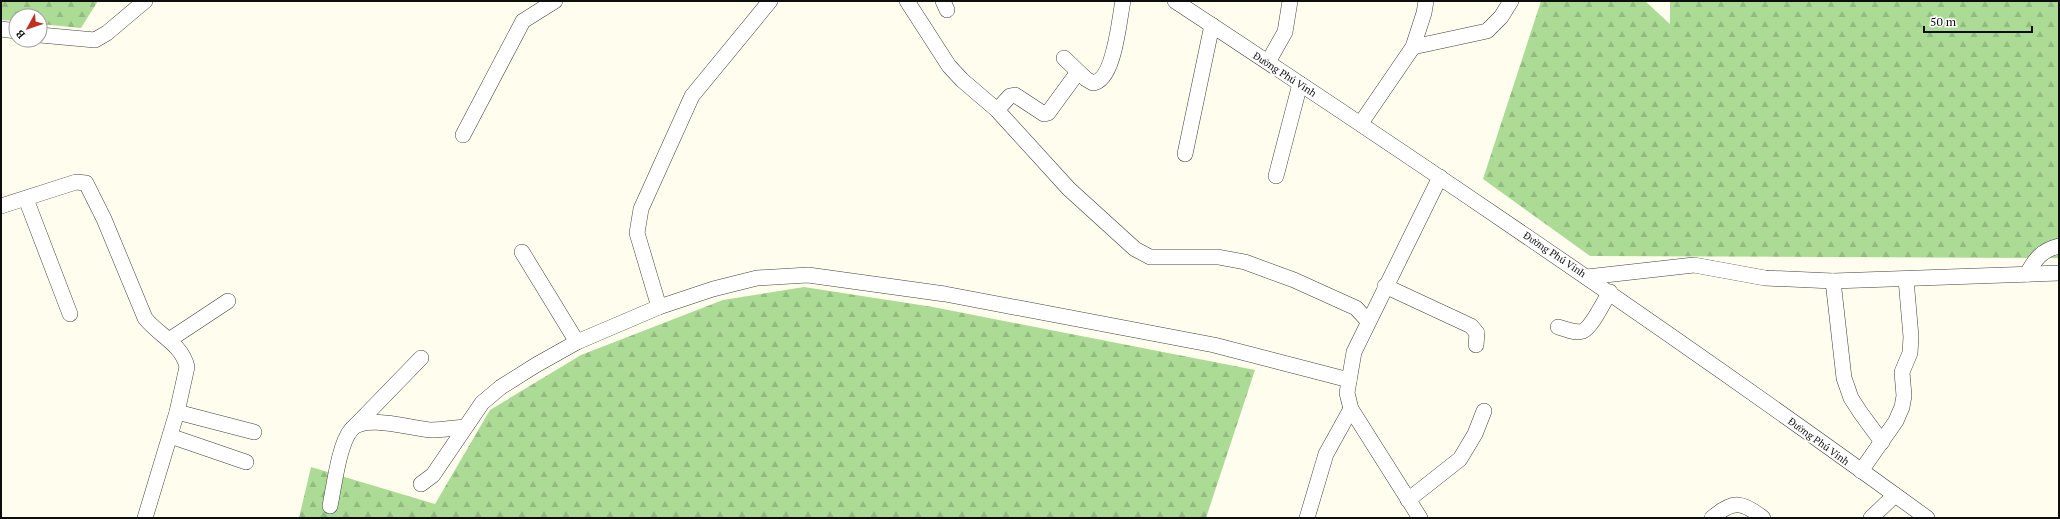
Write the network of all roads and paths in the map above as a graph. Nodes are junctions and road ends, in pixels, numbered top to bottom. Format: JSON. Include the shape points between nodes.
{"nodes":[{"id":1,"x":145,"y":1,"type":"edge"},
{"id":2,"x":554,"y":1,"type":"edge"},
{"id":3,"x":770,"y":1,"type":"edge"},
{"id":4,"x":907,"y":1,"type":"edge"},
{"id":5,"x":1123,"y":1,"type":"edge"},
{"id":6,"x":1175,"y":1,"type":"edge"},
{"id":7,"x":1290,"y":1,"type":"edge"},
{"id":8,"x":1426,"y":1,"type":"edge"},
{"id":9,"x":1511,"y":1,"type":"edge"},
{"id":10,"x":1212,"y":25,"type":"junction"},
{"id":11,"x":48,"y":36,"type":"edge"},
{"id":12,"x":1413,"y":47,"type":"junction"},
{"id":13,"x":1064,"y":58,"type":"dead end"},
{"id":14,"x":1268,"y":62,"type":"junction"},
{"id":15,"x":1078,"y":72,"type":"junction"},
{"id":16,"x":1300,"y":84,"type":"junction"},
{"id":17,"x":997,"y":110,"type":"junction"},
{"id":18,"x":1361,"y":124,"type":"junction"},
{"id":19,"x":463,"y":135,"type":"dead end"},
{"id":20,"x":1185,"y":154,"type":"dead end"},
{"id":21,"x":1276,"y":176,"type":"dead end"},
{"id":22,"x":1440,"y":177,"type":"junction"},
{"id":23,"x":26,"y":199,"type":"junction"},
{"id":24,"x":1,"y":206,"type":"edge"},
{"id":25,"x":2059,"y":246,"type":"edge"},
{"id":26,"x":522,"y":252,"type":"dead end"},
{"id":27,"x":2059,"y":273,"type":"edge"},
{"id":28,"x":2027,"y":274,"type":"junction"},
{"id":29,"x":1587,"y":277,"type":"junction"},
{"id":30,"x":1906,"y":279,"type":"junction"},
{"id":31,"x":1833,"y":281,"type":"junction"},
{"id":32,"x":1385,"y":286,"type":"junction"},
{"id":33,"x":1610,"y":292,"type":"junction"},
{"id":34,"x":228,"y":301,"type":"dead end"},
{"id":35,"x":659,"y":307,"type":"junction"},
{"id":36,"x":70,"y":314,"type":"dead end"},
{"id":37,"x":1368,"y":321,"type":"junction"},
{"id":38,"x":1558,"y":327,"type":"dead end"},
{"id":39,"x":169,"y":340,"type":"junction"},
{"id":40,"x":577,"y":342,"type":"junction"},
{"id":41,"x":1476,"y":345,"type":"dead end"},
{"id":42,"x":421,"y":358,"type":"dead end"},
{"id":43,"x":1349,"y":380,"type":"junction"},
{"id":44,"x":1351,"y":409,"type":"junction"},
{"id":45,"x":1484,"y":411,"type":"dead end"},
{"id":46,"x":177,"y":412,"type":"junction"},
{"id":47,"x":355,"y":426,"type":"junction"},
{"id":48,"x":464,"y":427,"type":"junction"},
{"id":49,"x":254,"y":432,"type":"dead end"},
{"id":50,"x":170,"y":436,"type":"junction"},
{"id":51,"x":1882,"y":442,"type":"junction"},
{"id":52,"x":246,"y":462,"type":"dead end"},
{"id":53,"x":1861,"y":471,"type":"junction"},
{"id":54,"x":421,"y":484,"type":"dead end"},
{"id":55,"x":1895,"y":495,"type":"junction"},
{"id":56,"x":1408,"y":500,"type":"junction"},
{"id":57,"x":330,"y":506,"type":"dead end"},
{"id":58,"x":145,"y":518,"type":"edge"},
{"id":59,"x":1307,"y":518,"type":"edge"},
{"id":60,"x":1420,"y":518,"type":"edge"},
{"id":61,"x":1712,"y":518,"type":"edge"},
{"id":62,"x":1763,"y":518,"type":"edge"},
{"id":63,"x":1871,"y":518,"type":"edge"},
{"id":64,"x":1927,"y":518,"type":"edge"}],
"edges":[{"from":1,"to":11,"type":"street","via":[[95,40]]},
{"from":2,"to":19,"type":"street","via":[[523,21]]},
{"from":3,"to":35,"type":"street","via":[[692,96],[640,209],[637,233]]},
{"from":4,"to":17,"type":"street","via":[[949,66]]},
{"from":5,"to":15,"type":"street","via":[[1112,62],[1108,70],[1094,83]]},
{"from":6,"to":10,"type":"street","name":"Đường Phú Vinh"},
{"from":7,"to":14,"type":"street","via":[[1285,32]]},
{"from":8,"to":12,"type":"street"},
{"from":9,"to":12,"type":"street","via":[[1498,21],[1487,31]]},
{"from":10,"to":14,"type":"street","name":"Đường Phú Vinh"},
{"from":10,"to":20,"type":"street"},
{"from":12,"to":18,"type":"street"},
{"from":13,"to":15,"type":"street"},
{"from":14,"to":16,"type":"street","name":"Đường Phú Vinh"},
{"from":15,"to":17,"type":"street","via":[[1048,113],[1038,112],[1015,94]]},
{"from":16,"to":18,"type":"street","name":"Đường Phú Vinh"},
{"from":16,"to":21,"type":"street"},
{"from":17,"to":37,"type":"street","via":[[1069,189],[1145,256],[1218,257],[1246,262],[1356,308]]},
{"from":18,"to":22,"type":"street","name":"Đường Phú Vinh"},
{"from":22,"to":29,"type":"street","name":"Đường Phú Vinh"},
{"from":22,"to":32,"type":"street"},
{"from":23,"to":24,"type":"street"},
{"from":23,"to":36,"type":"street"},
{"from":23,"to":39,"type":"street","via":[[76,182],[86,183],[104,219],[145,318]]},
{"from":25,"to":28,"type":"street","via":[[2040,254]]},
{"from":26,"to":40,"type":"street"},
{"from":27,"to":28,"type":"street"},
{"from":28,"to":30,"type":"street"},
{"from":29,"to":31,"type":"street","via":[[1694,265],[1765,278]]},
{"from":29,"to":33,"type":"street","name":"Đường Phú Vinh"},
{"from":30,"to":31,"type":"street"},
{"from":30,"to":51,"type":"street","via":[[1911,337],[1910,353],[1902,372],[1904,396],[1896,421]]},
{"from":31,"to":51,"type":"street","via":[[1844,378],[1851,398]]},
{"from":32,"to":37,"type":"street"},
{"from":32,"to":41,"type":"street","via":[[1471,326],[1477,333]]},
{"from":33,"to":38,"type":"street","via":[[1583,330],[1570,331]]},
{"from":33,"to":53,"type":"street","name":"Đường Phú Vinh"},
{"from":34,"to":39,"type":"street"},
{"from":35,"to":40,"type":"street"},
{"from":35,"to":43,"type":"street","via":[[757,278],[808,276],[945,294],[1066,316],[1214,345]]},
{"from":37,"to":43,"type":"street","via":[[1354,352]]},
{"from":39,"to":46,"type":"street","via":[[182,354],[187,367]]},
{"from":40,"to":48,"type":"street","via":[[501,387],[482,403]]},
{"from":42,"to":47,"type":"street"},
{"from":43,"to":44,"type":"street","via":[[1347,394]]},
{"from":44,"to":56,"type":"street"},
{"from":44,"to":59,"type":"street","via":[[1326,454]]},
{"from":45,"to":56,"type":"street","via":[[1475,434],[1460,460]]},
{"from":46,"to":49,"type":"street"},
{"from":46,"to":50,"type":"street"},
{"from":47,"to":48,"type":"street","via":[[368,423],[398,424],[431,430]]},
{"from":47,"to":57,"type":"street","via":[[342,448]]},
{"from":48,"to":54,"type":"street","via":[[433,475]]},
{"from":50,"to":52,"type":"street"},
{"from":50,"to":58,"type":"street"},
{"from":51,"to":53,"type":"street"},
{"from":53,"to":55,"type":"street","name":"Đường Phú Vinh"},
{"from":55,"to":63,"type":"street"},
{"from":55,"to":64,"type":"street","name":"Đường Phú Vinh"},
{"from":56,"to":60,"type":"street"},
{"from":61,"to":62,"type":"street","via":[[1726,506],[1733,504],[1746,506]]}]}
